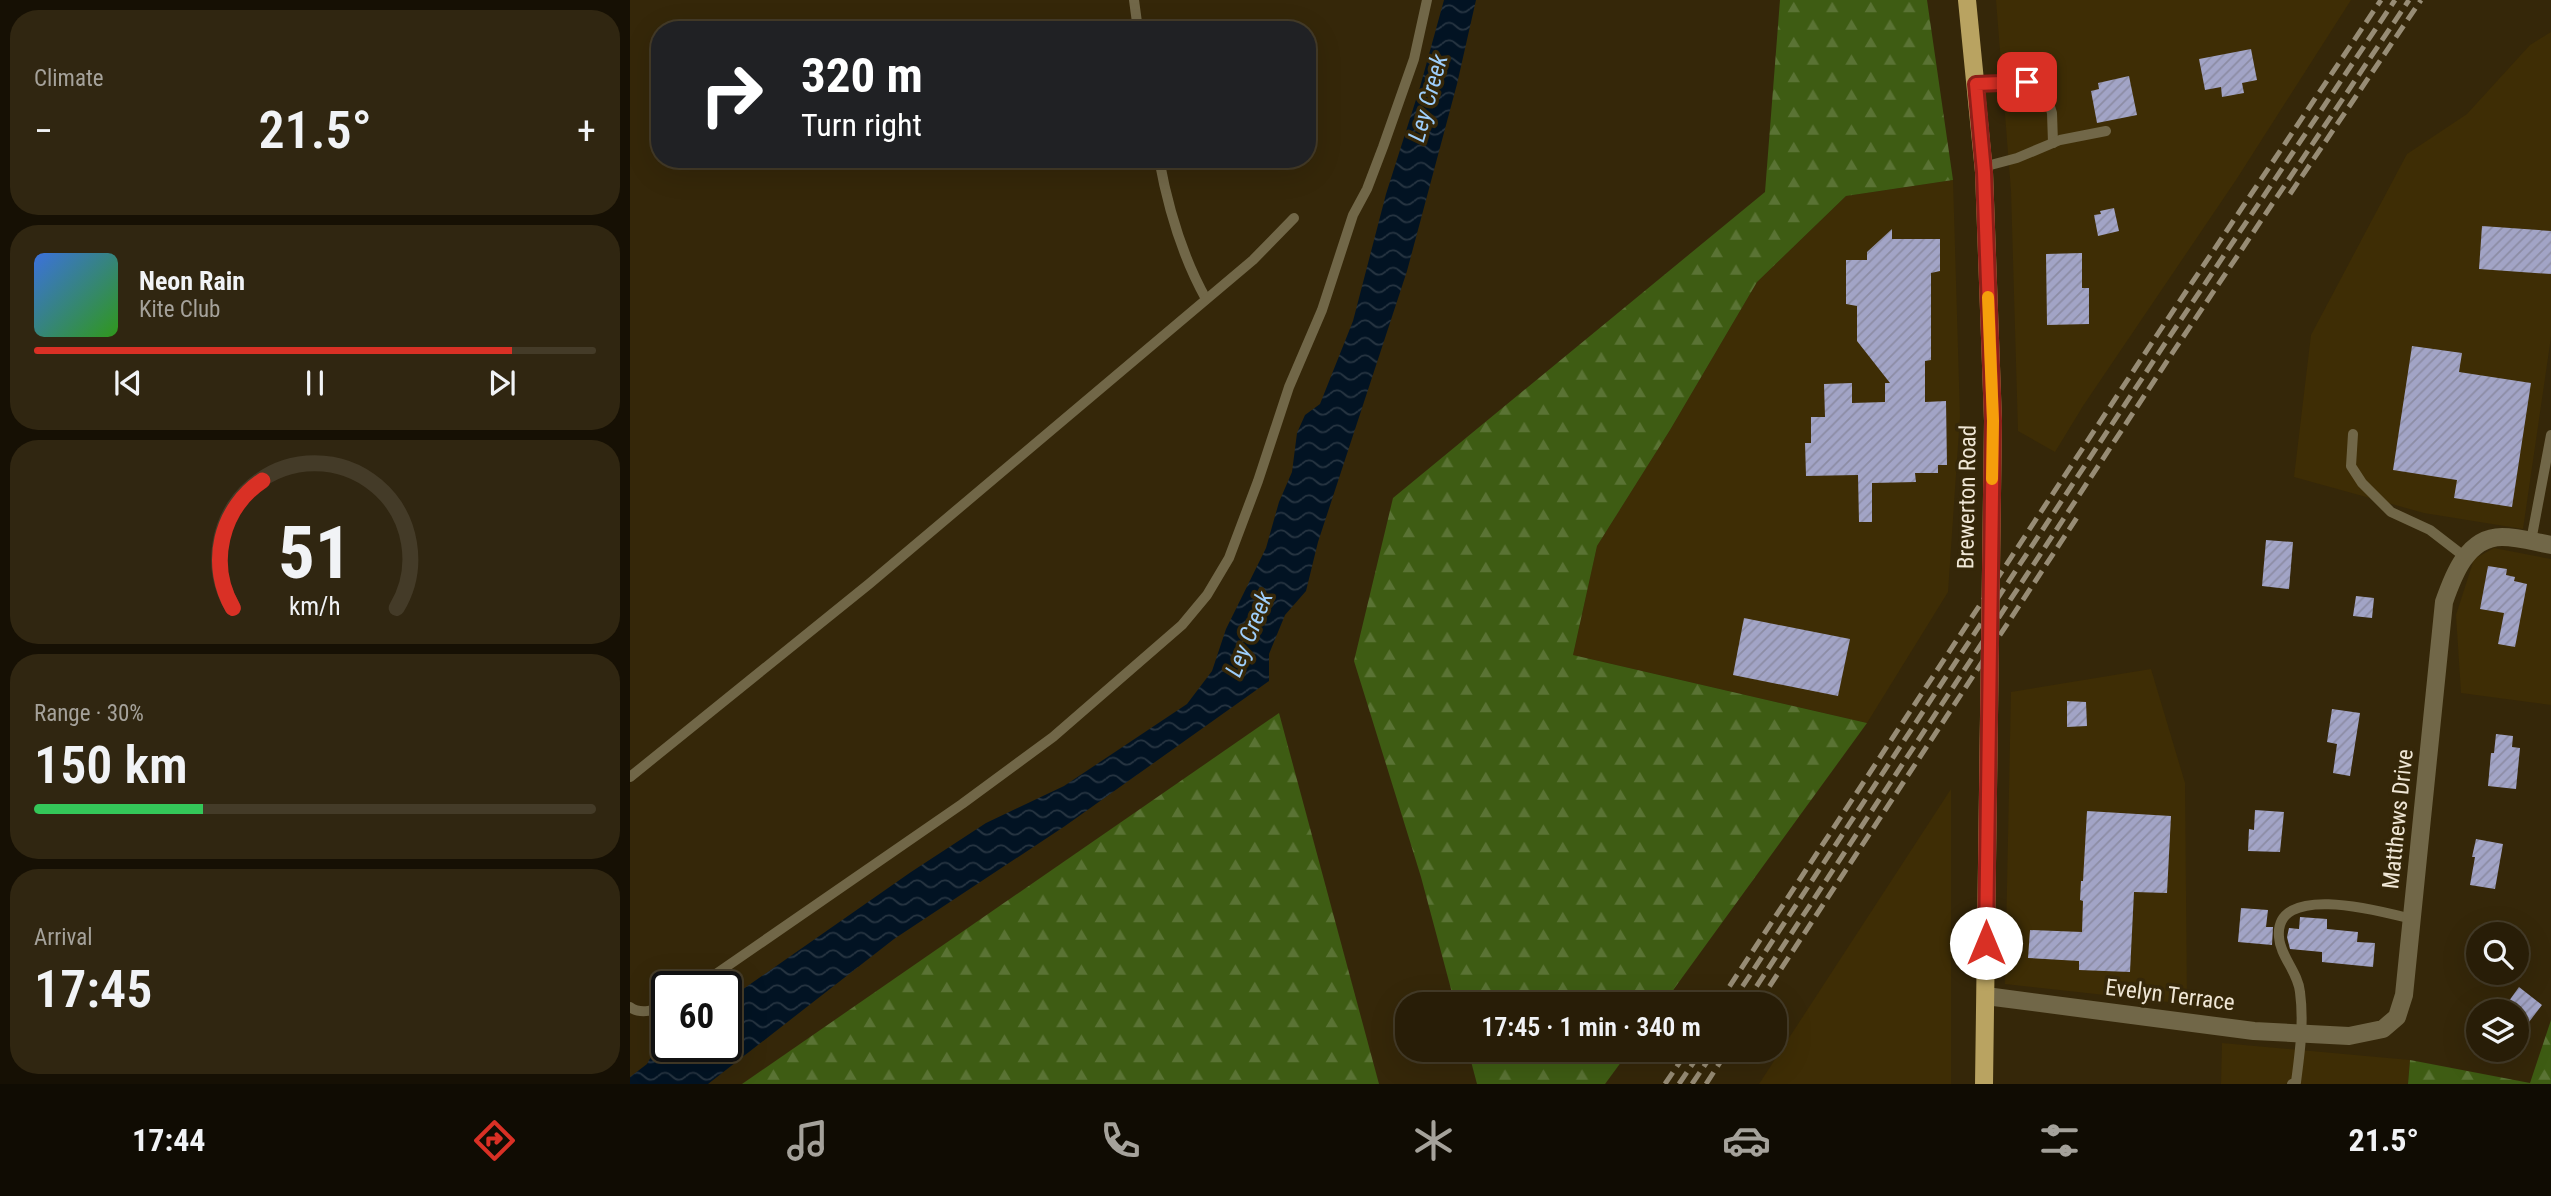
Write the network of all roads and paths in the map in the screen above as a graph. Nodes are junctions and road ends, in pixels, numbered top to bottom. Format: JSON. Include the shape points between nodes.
{"nodes":[{"id":1,"x":1134,"y":0,"type":"edge"},
{"id":2,"x":1427,"y":0,"type":"edge"},
{"id":3,"x":1967,"y":0,"type":"edge"},
{"id":4,"x":1137,"y":21,"type":"edge"},
{"id":5,"x":1976,"y":84,"type":"junction"},
{"id":6,"x":2106,"y":131,"type":"dead end"},
{"id":7,"x":2053,"y":143,"type":"junction"},
{"id":8,"x":1983,"y":167,"type":"junction"},
{"id":9,"x":1161,"y":168,"type":"edge"},
{"id":10,"x":1294,"y":218,"type":"dead end"},
{"id":11,"x":1206,"y":299,"type":"junction"},
{"id":12,"x":2353,"y":434,"type":"dead end"},
{"id":13,"x":2551,"y":435,"type":"edge"},
{"id":14,"x":2531,"y":541,"type":"junction"},
{"id":15,"x":2551,"y":545,"type":"edge"},
{"id":16,"x":2465,"y":557,"type":"junction"},
{"id":17,"x":630,"y":778,"type":"edge"},
{"id":18,"x":2412,"y":919,"type":"junction"},
{"id":19,"x":720,"y":971,"type":"edge"},
{"id":20,"x":1986,"y":996,"type":"junction"},
{"id":21,"x":630,"y":1007,"type":"edge"},
{"id":22,"x":651,"y":1010,"type":"edge"},
{"id":23,"x":2302,"y":1034,"type":"junction"},
{"id":24,"x":2349,"y":1037,"type":"joint"},
{"id":25,"x":2296,"y":1083,"type":"edge"},
{"id":26,"x":1984,"y":1084,"type":"edge"}],
"edges":[{"from":1,"to":4,"type":"lane"},
{"from":2,"to":19,"type":"lane","via":[[1414,59],[1371,179],[1353,215],[1229,558],[1207,595],[1172,634],[1053,737]]},
{"from":3,"to":5,"type":"main road","name":"Brewerton Road"},
{"from":5,"to":7,"type":"lane","via":[[2027,82],[2044,88],[2052,113]]},
{"from":5,"to":8,"type":"main road","name":"Brewerton Road"},
{"from":6,"to":7,"type":"lane"},
{"from":7,"to":8,"type":"lane"},
{"from":8,"to":20,"type":"main road","name":"Brewerton Road","via":[[1993,421]]},
{"from":9,"to":11,"type":"lane","via":[[1167,201]]},
{"from":10,"to":11,"type":"lane"},
{"from":11,"to":17,"type":"lane","via":[[869,584]]},
{"from":12,"to":16,"type":"lane","via":[[2351,466],[2362,483],[2391,512],[2430,530]]},
{"from":13,"to":14,"type":"lane"},
{"from":14,"to":15,"type":"street"},
{"from":14,"to":16,"type":"street","via":[[2500,537],[2482,542]]},
{"from":16,"to":18,"type":"street","name":"Matthews Drive","via":[[2453,574],[2444,602]]},
{"from":18,"to":23,"type":"lane","via":[[2369,908],[2314,904],[2295,907],[2280,922],[2278,939],[2300,988]]},
{"from":18,"to":24,"type":"street","name":"Matthews Drive","via":[[2404,995],[2397,1017],[2383,1029]]},
{"from":20,"to":23,"type":"street","name":"Evelyn Terrace"},
{"from":20,"to":26,"type":"main road","name":"Brewerton Road"},
{"from":21,"to":22,"type":"lane"},
{"from":23,"to":24,"type":"street","name":"Evelyn Terrace"},
{"from":23,"to":25,"type":"lane"}]}
